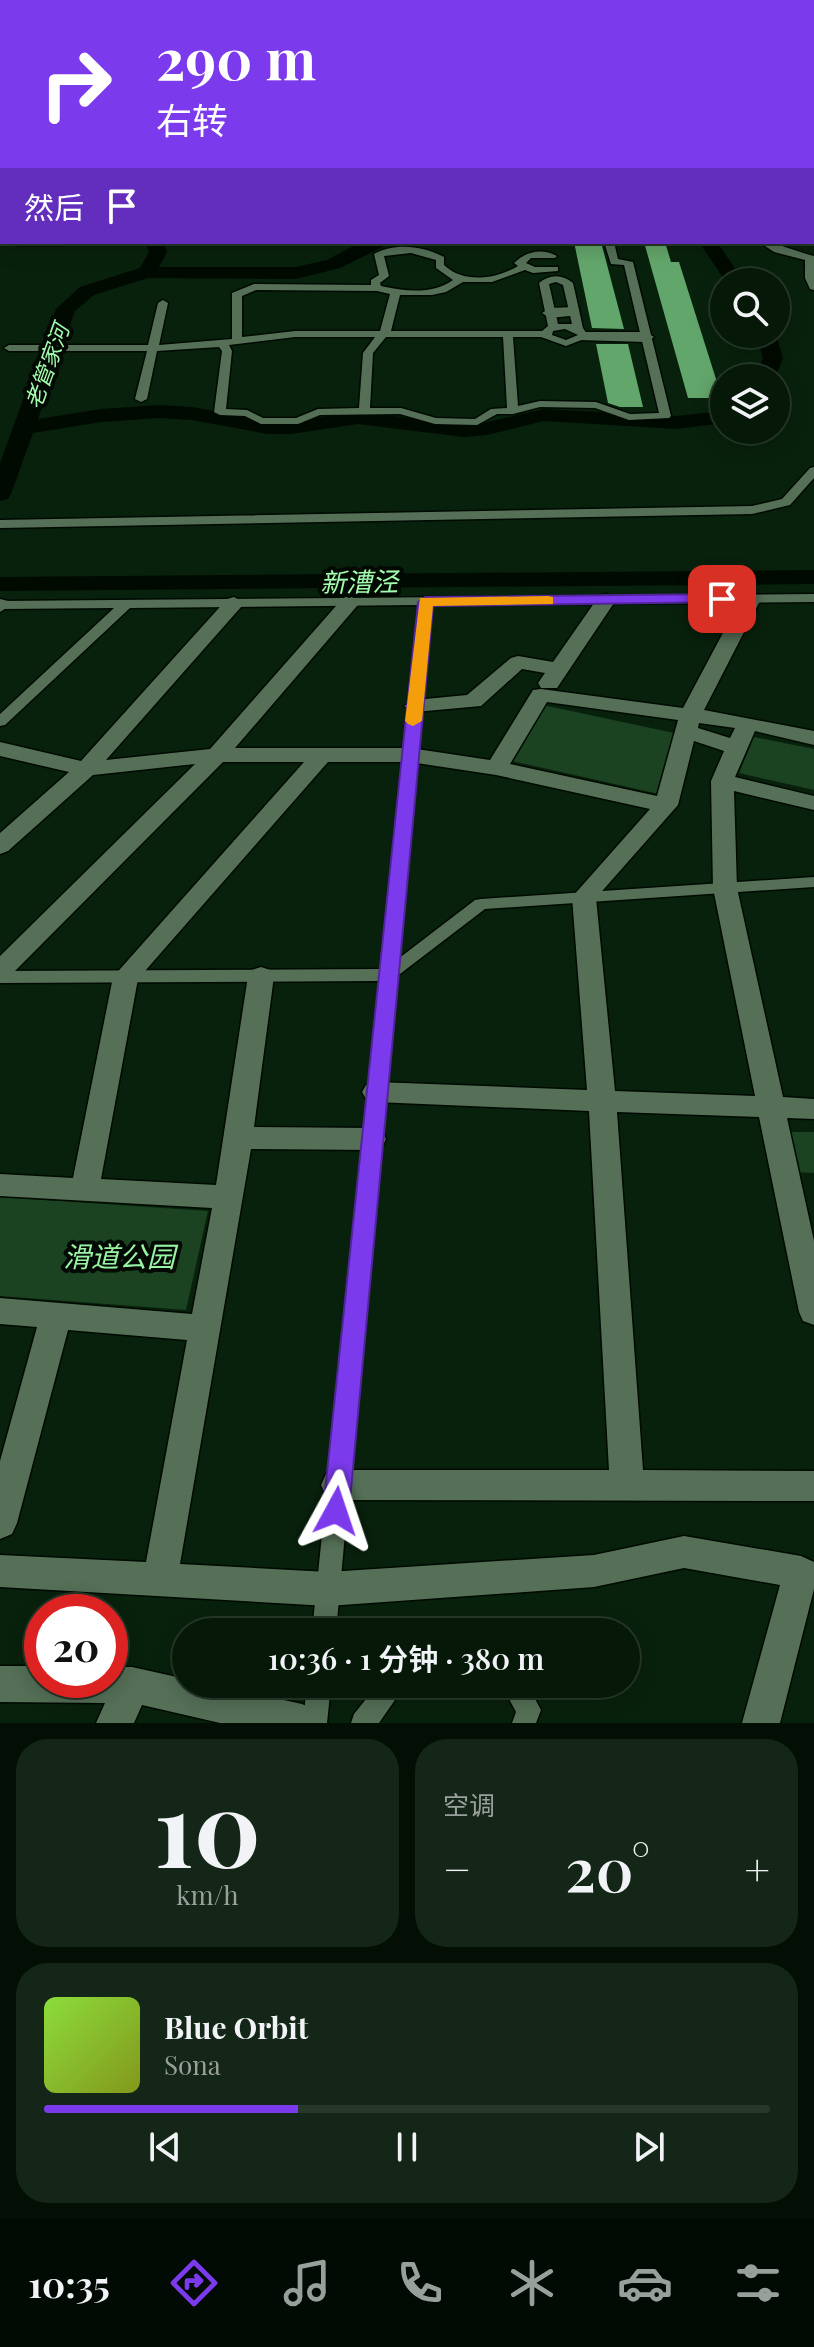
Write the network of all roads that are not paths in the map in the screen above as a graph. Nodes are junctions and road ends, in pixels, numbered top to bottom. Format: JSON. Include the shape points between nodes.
{"nodes":[{"id":1,"x":492,"y":0,"type":"edge"},
{"id":2,"x":529,"y":0,"type":"edge"},
{"id":3,"x":539,"y":244,"type":"edge"},
{"id":4,"x":610,"y":244,"type":"edge"},
{"id":5,"x":767,"y":244,"type":"edge"},
{"id":6,"x":552,"y":256,"type":"junction"},
{"id":7,"x":812,"y":259,"type":"edge"},
{"id":8,"x":523,"y":267,"type":"junction"},
{"id":9,"x":555,"y":274,"type":"junction"},
{"id":10,"x":460,"y":279,"type":"junction"},
{"id":11,"x":814,"y":287,"type":"edge"},
{"id":12,"x":377,"y":288,"type":"junction"},
{"id":13,"x":396,"y":292,"type":"junction"},
{"id":14,"x":163,"y":303,"type":"dead end"},
{"id":15,"x":549,"y":325,"type":"junction"},
{"id":16,"x":579,"y":326,"type":"junction"},
{"id":17,"x":385,"y":332,"type":"junction"},
{"id":18,"x":508,"y":335,"type":"junction"},
{"id":19,"x":646,"y":337,"type":"junction"},
{"id":20,"x":237,"y":339,"type":"junction"},
{"id":21,"x":221,"y":342,"type":"junction"},
{"id":22,"x":9,"y":348,"type":"dead end"},
{"id":23,"x":153,"y":348,"type":"junction"},
{"id":24,"x":141,"y":399,"type":"dead end"},
{"id":25,"x":364,"y":411,"type":"junction"},
{"id":26,"x":513,"y":411,"type":"junction"},
{"id":27,"x":814,"y":471,"type":"edge"},
{"id":28,"x":0,"y":524,"type":"edge"},
{"id":29,"x":814,"y":598,"type":"edge"},
{"id":30,"x":751,"y":599,"type":"junction"},
{"id":31,"x":606,"y":600,"type":"junction"},
{"id":32,"x":350,"y":602,"type":"junction"},
{"id":33,"x":425,"y":602,"type":"junction"},
{"id":34,"x":234,"y":603,"type":"junction"},
{"id":35,"x":126,"y":604,"type":"junction"},
{"id":36,"x":0,"y":605,"type":"edge"},
{"id":37,"x":559,"y":669,"type":"junction"},
{"id":38,"x":541,"y":695,"type":"junction"},
{"id":39,"x":415,"y":706,"type":"junction"},
{"id":40,"x":0,"y":722,"type":"edge"},
{"id":41,"x":748,"y":723,"type":"junction"},
{"id":42,"x":688,"y":724,"type":"junction"},
{"id":43,"x":814,"y":738,"type":"edge"},
{"id":44,"x":737,"y":748,"type":"junction"},
{"id":45,"x":0,"y":749,"type":"edge"},
{"id":46,"x":217,"y":755,"type":"junction"},
{"id":47,"x":322,"y":755,"type":"junction"},
{"id":48,"x":410,"y":755,"type":"junction"},
{"id":49,"x":496,"y":768,"type":"junction"},
{"id":50,"x":86,"y":769,"type":"junction"},
{"id":51,"x":722,"y":781,"type":"junction"},
{"id":52,"x":814,"y":803,"type":"edge"},
{"id":53,"x":666,"y":805,"type":"junction"},
{"id":54,"x":0,"y":846,"type":"edge"},
{"id":55,"x":814,"y":882,"type":"edge"},
{"id":56,"x":725,"y":888,"type":"junction"},
{"id":57,"x":584,"y":897,"type":"junction"},
{"id":58,"x":0,"y":974,"type":"edge"},
{"id":59,"x":388,"y":975,"type":"junction"},
{"id":60,"x":261,"y":976,"type":"junction"},
{"id":61,"x":126,"y":977,"type":"junction"},
{"id":62,"x":376,"y":1092,"type":"junction"},
{"id":63,"x":602,"y":1101,"type":"junction"},
{"id":64,"x":771,"y":1107,"type":"junction"},
{"id":65,"x":814,"y":1109,"type":"edge"},
{"id":66,"x":239,"y":1138,"type":"junction"},
{"id":67,"x":372,"y":1139,"type":"junction"},
{"id":68,"x":0,"y":1185,"type":"edge"},
{"id":69,"x":85,"y":1189,"type":"junction"},
{"id":70,"x":228,"y":1197,"type":"junction"},
{"id":71,"x":0,"y":1311,"type":"edge"},
{"id":72,"x":814,"y":1312,"type":"edge"},
{"id":73,"x":56,"y":1316,"type":"junction"},
{"id":74,"x":205,"y":1328,"type":"junction"},
{"id":75,"x":338,"y":1485,"type":"junction"},
{"id":76,"x":627,"y":1486,"type":"junction"},
{"id":77,"x":814,"y":1486,"type":"edge"},
{"id":78,"x":0,"y":1523,"type":"edge"},
{"id":79,"x":0,"y":1571,"type":"edge"},
{"id":80,"x":160,"y":1580,"type":"junction"},
{"id":81,"x":328,"y":1589,"type":"junction"},
{"id":82,"x":325,"y":1618,"type":"edge"},
{"id":83,"x":0,"y":1684,"type":"edge"},
{"id":84,"x":132,"y":1685,"type":"junction"},
{"id":85,"x":318,"y":1698,"type":"edge"},
{"id":86,"x":383,"y":1698,"type":"edge"},
{"id":87,"x":522,"y":1698,"type":"edge"},
{"id":88,"x":115,"y":1723,"type":"edge"},
{"id":89,"x":302,"y":1723,"type":"edge"},
{"id":90,"x":315,"y":1723,"type":"edge"},
{"id":91,"x":363,"y":1723,"type":"edge"},
{"id":92,"x":524,"y":1723,"type":"edge"},
{"id":93,"x":761,"y":1723,"type":"edge"}],
"edges":[{"from":1,"to":2,"type":"street"},
{"from":3,"to":6,"type":"lane"},
{"from":4,"to":19,"type":"lane","via":[[614,262],[628,262]]},
{"from":5,"to":7,"type":"lane"},
{"from":6,"to":8,"type":"lane","via":[[522,258]]},
{"from":6,"to":9,"type":"lane"},
{"from":7,"to":11,"type":"lane"},
{"from":8,"to":9,"type":"lane"},
{"from":8,"to":10,"type":"lane","via":[[505,277]]},
{"from":9,"to":15,"type":"lane","via":[[544,283]]},
{"from":9,"to":16,"type":"lane","via":[[568,283]]},
{"from":10,"to":12,"type":"lane","via":[[445,274],[441,259],[432,253],[395,249],[379,254],[384,276],[375,282]]},
{"from":10,"to":13,"type":"lane","via":[[449,290]]},
{"from":12,"to":13,"type":"lane"},
{"from":12,"to":20,"type":"lane","via":[[242,290],[236,295]]},
{"from":13,"to":17,"type":"lane"},
{"from":14,"to":23,"type":"lane"},
{"from":15,"to":16,"type":"street"},
{"from":15,"to":16,"type":"lane","via":[[549,340],[560,343],[578,341]]},
{"from":15,"to":18,"type":"lane"},
{"from":16,"to":19,"type":"street"},
{"from":17,"to":18,"type":"lane"},
{"from":17,"to":20,"type":"lane"},
{"from":17,"to":25,"type":"lane","via":[[368,353]]},
{"from":18,"to":26,"type":"lane"},
{"from":19,"to":26,"type":"lane","via":[[665,416],[629,417],[596,405],[540,404]]},
{"from":20,"to":21,"type":"lane"},
{"from":21,"to":23,"type":"lane"},
{"from":21,"to":25,"type":"lane","via":[[227,351],[220,412],[247,413],[261,421],[298,421],[318,412]]},
{"from":22,"to":23,"type":"lane"},
{"from":23,"to":24,"type":"lane"},
{"from":25,"to":26,"type":"lane","via":[[477,422],[495,411]]},
{"from":27,"to":28,"type":"lane","via":[[786,502],[752,510]]},
{"from":29,"to":30,"type":"lane"},
{"from":30,"to":31,"type":"lane"},
{"from":30,"to":42,"type":"street"},
{"from":31,"to":33,"type":"lane"},
{"from":31,"to":37,"type":"street"},
{"from":32,"to":33,"type":"lane"},
{"from":32,"to":34,"type":"lane"},
{"from":32,"to":46,"type":"street"},
{"from":33,"to":39,"type":"lane"},
{"from":34,"to":35,"type":"lane"},
{"from":34,"to":50,"type":"street"},
{"from":35,"to":36,"type":"lane"},
{"from":35,"to":40,"type":"lane"},
{"from":37,"to":38,"type":"street"},
{"from":37,"to":39,"type":"street","via":[[518,662],[473,701]]},
{"from":38,"to":42,"type":"street"},
{"from":38,"to":49,"type":"street"},
{"from":39,"to":48,"type":"lane"},
{"from":41,"to":42,"type":"street"},
{"from":41,"to":43,"type":"street"},
{"from":41,"to":44,"type":"street"},
{"from":42,"to":44,"type":"street"},
{"from":42,"to":53,"type":"street"},
{"from":44,"to":51,"type":"street"},
{"from":45,"to":50,"type":"street"},
{"from":46,"to":47,"type":"street"},
{"from":46,"to":50,"type":"street"},
{"from":46,"to":58,"type":"street"},
{"from":47,"to":48,"type":"street"},
{"from":47,"to":61,"type":"street"},
{"from":48,"to":49,"type":"street"},
{"from":48,"to":59,"type":"lane"},
{"from":49,"to":53,"type":"street"},
{"from":50,"to":54,"type":"street"},
{"from":51,"to":52,"type":"street"},
{"from":51,"to":56,"type":"street"},
{"from":53,"to":57,"type":"street"},
{"from":55,"to":56,"type":"lane"},
{"from":56,"to":57,"type":"lane"},
{"from":56,"to":64,"type":"street"},
{"from":57,"to":59,"type":"lane","via":[[481,904]]},
{"from":57,"to":63,"type":"street"},
{"from":58,"to":61,"type":"lane"},
{"from":59,"to":60,"type":"lane"},
{"from":59,"to":62,"type":"lane"},
{"from":60,"to":61,"type":"lane"},
{"from":60,"to":66,"type":"street"},
{"from":61,"to":69,"type":"street"},
{"from":62,"to":63,"type":"street"},
{"from":62,"to":67,"type":"lane"},
{"from":63,"to":64,"type":"street"},
{"from":63,"to":76,"type":"street"},
{"from":64,"to":65,"type":"street"},
{"from":64,"to":72,"type":"street"},
{"from":66,"to":67,"type":"street"},
{"from":66,"to":70,"type":"street"},
{"from":67,"to":75,"type":"lane"},
{"from":68,"to":69,"type":"street"},
{"from":69,"to":70,"type":"street"},
{"from":70,"to":74,"type":"street"},
{"from":71,"to":73,"type":"street"},
{"from":73,"to":74,"type":"street"},
{"from":73,"to":78,"type":"street"},
{"from":74,"to":80,"type":"street"},
{"from":75,"to":76,"type":"street"},
{"from":75,"to":81,"type":"lane"},
{"from":76,"to":77,"type":"street"},
{"from":79,"to":80,"type":"street"},
{"from":80,"to":81,"type":"street"},
{"from":81,"to":82,"type":"lane"},
{"from":81,"to":93,"type":"street","via":[[594,1571],[684,1552],[801,1572]]},
{"from":83,"to":84,"type":"street"},
{"from":84,"to":88,"type":"street"},
{"from":84,"to":89,"type":"street"},
{"from":85,"to":90,"type":"lane"},
{"from":86,"to":91,"type":"lane"},
{"from":87,"to":92,"type":"lane","via":[[529,1710]]}]}
